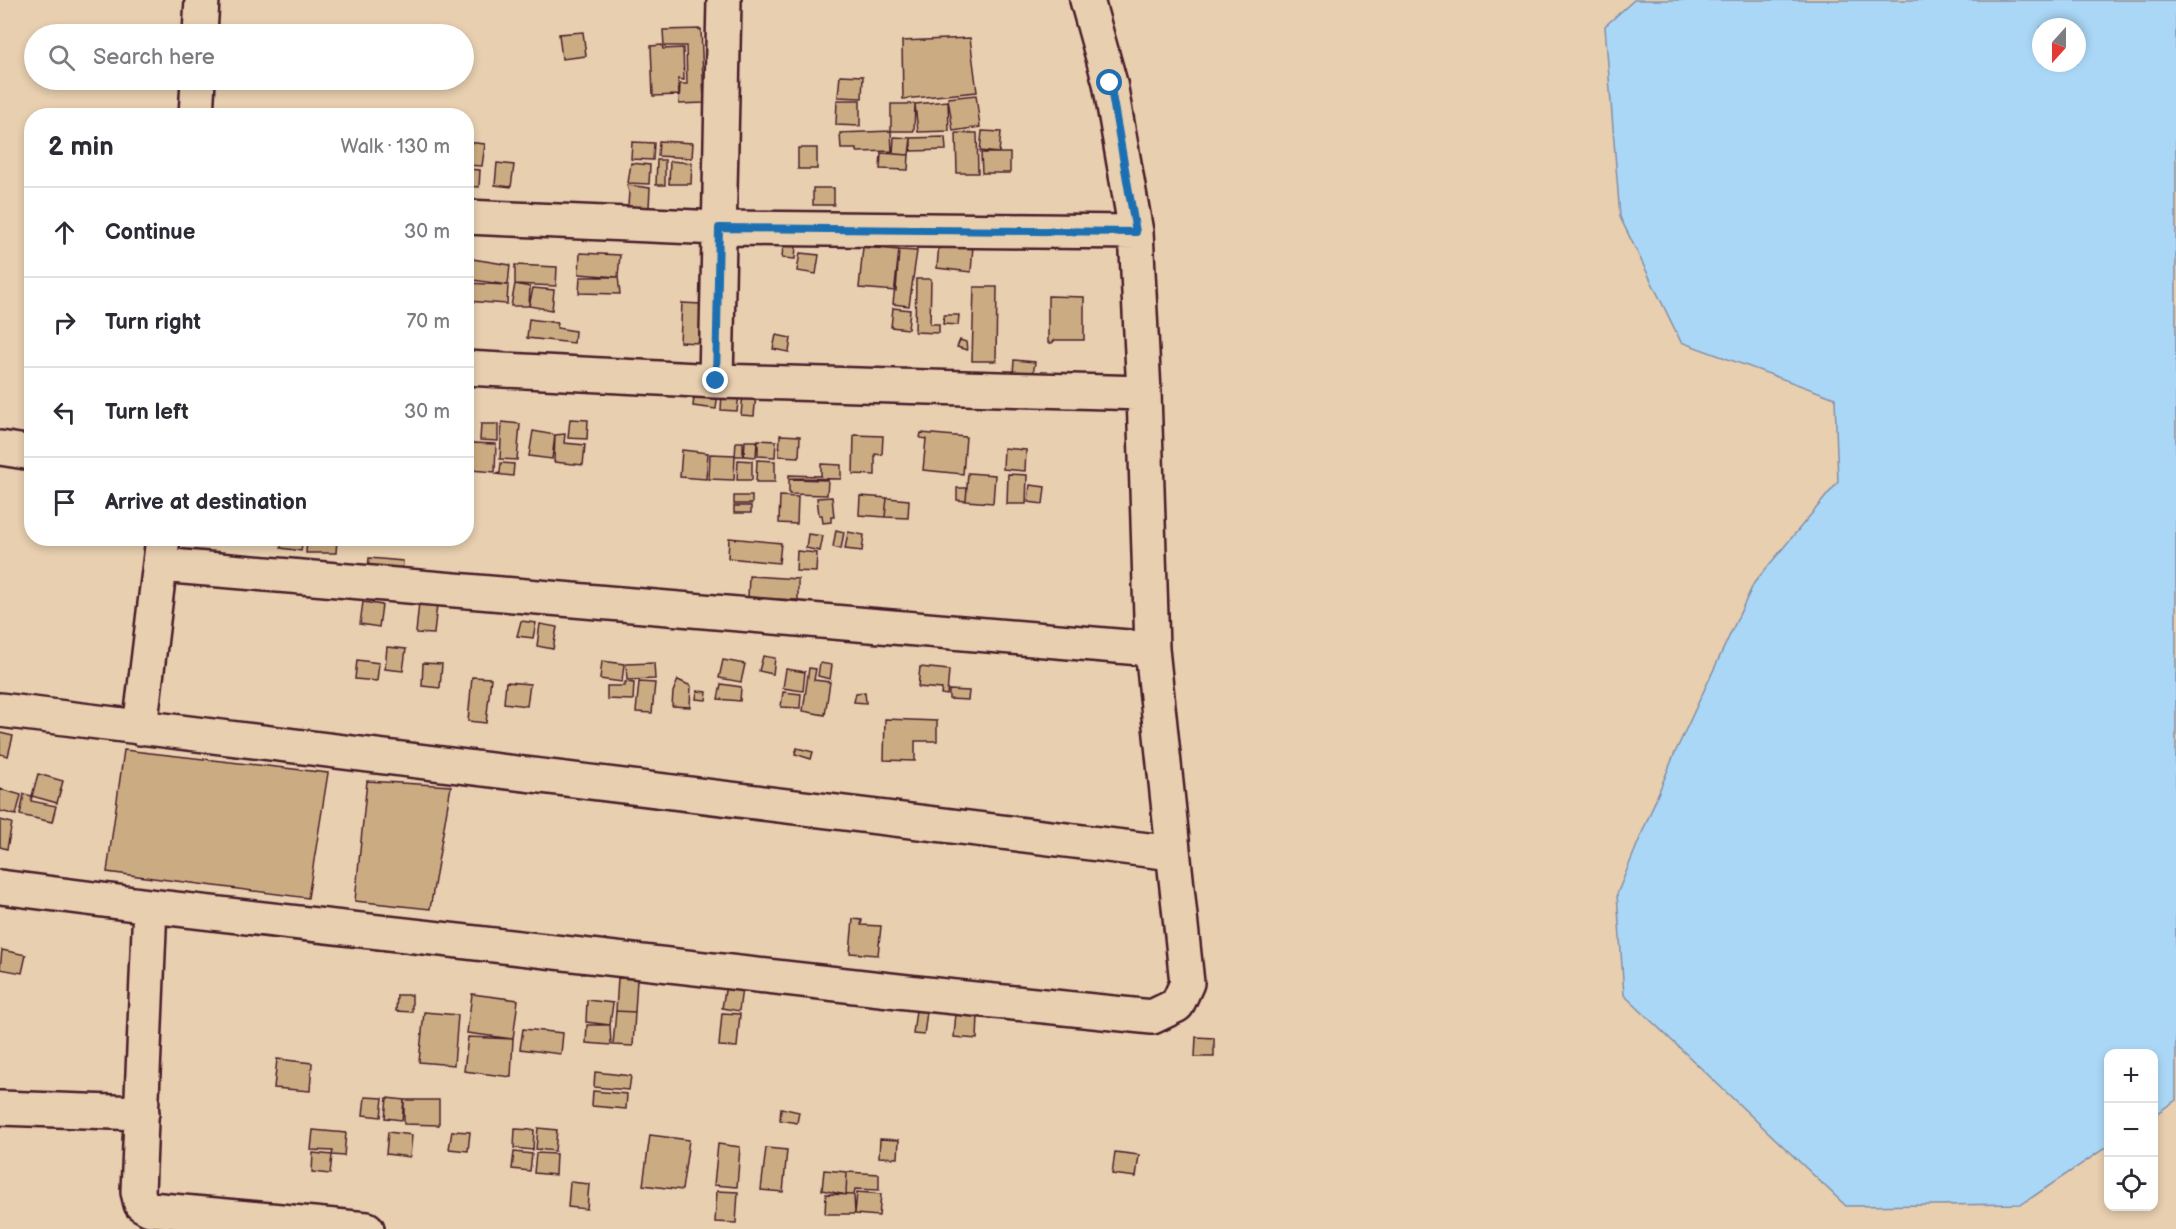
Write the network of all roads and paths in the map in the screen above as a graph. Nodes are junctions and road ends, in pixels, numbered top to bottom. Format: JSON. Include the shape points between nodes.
{"nodes":[{"id":1,"x":202,"y":0,"type":"edge"},
{"id":2,"x":724,"y":0,"type":"edge"},
{"id":3,"x":1087,"y":0,"type":"edge"},
{"id":4,"x":201,"y":24,"type":"edge"},
{"id":5,"x":197,"y":90,"type":"edge"},
{"id":6,"x":196,"y":108,"type":"edge"},
{"id":7,"x":474,"y":217,"type":"edge"},
{"id":8,"x":719,"y":228,"type":"junction"},
{"id":9,"x":1136,"y":232,"type":"junction"},
{"id":10,"x":474,"y":368,"type":"edge"},
{"id":11,"x":716,"y":381,"type":"junction"},
{"id":12,"x":1144,"y":393,"type":"junction"},
{"id":13,"x":0,"y":448,"type":"edge"},
{"id":14,"x":24,"y":452,"type":"edge"},
{"id":15,"x":161,"y":552,"type":"edge"},
{"id":16,"x":1152,"y":649,"type":"junction"},
{"id":17,"x":0,"y":710,"type":"edge"},
{"id":18,"x":140,"y":728,"type":"junction"},
{"id":19,"x":1173,"y":853,"type":"junction"},
{"id":20,"x":0,"y":887,"type":"edge"},
{"id":21,"x":150,"y":906,"type":"junction"},
{"id":22,"x":0,"y":1108,"type":"edge"},
{"id":23,"x":142,"y":1113,"type":"junction"},
{"id":24,"x":368,"y":1229,"type":"edge"}],
"edges":[{"from":1,"to":4,"type":"street"},
{"from":2,"to":8,"type":"street"},
{"from":3,"to":9,"type":"street","via":[[1110,83]]},
{"from":5,"to":6,"type":"street"},
{"from":7,"to":8,"type":"street"},
{"from":8,"to":9,"type":"street"},
{"from":8,"to":11,"type":"street"},
{"from":9,"to":12,"type":"street"},
{"from":10,"to":11,"type":"street"},
{"from":11,"to":12,"type":"street"},
{"from":12,"to":16,"type":"street"},
{"from":13,"to":14,"type":"street"},
{"from":15,"to":16,"type":"street"},
{"from":15,"to":18,"type":"street"},
{"from":16,"to":19,"type":"street"},
{"from":17,"to":18,"type":"street"},
{"from":18,"to":19,"type":"street"},
{"from":19,"to":21,"type":"street","via":[[1187,983],[1177,1005],[1152,1017]]},
{"from":20,"to":21,"type":"street"},
{"from":21,"to":23,"type":"street"},
{"from":22,"to":23,"type":"street"},
{"from":23,"to":24,"type":"street","via":[[138,1192],[141,1204],[150,1209]]}]}
